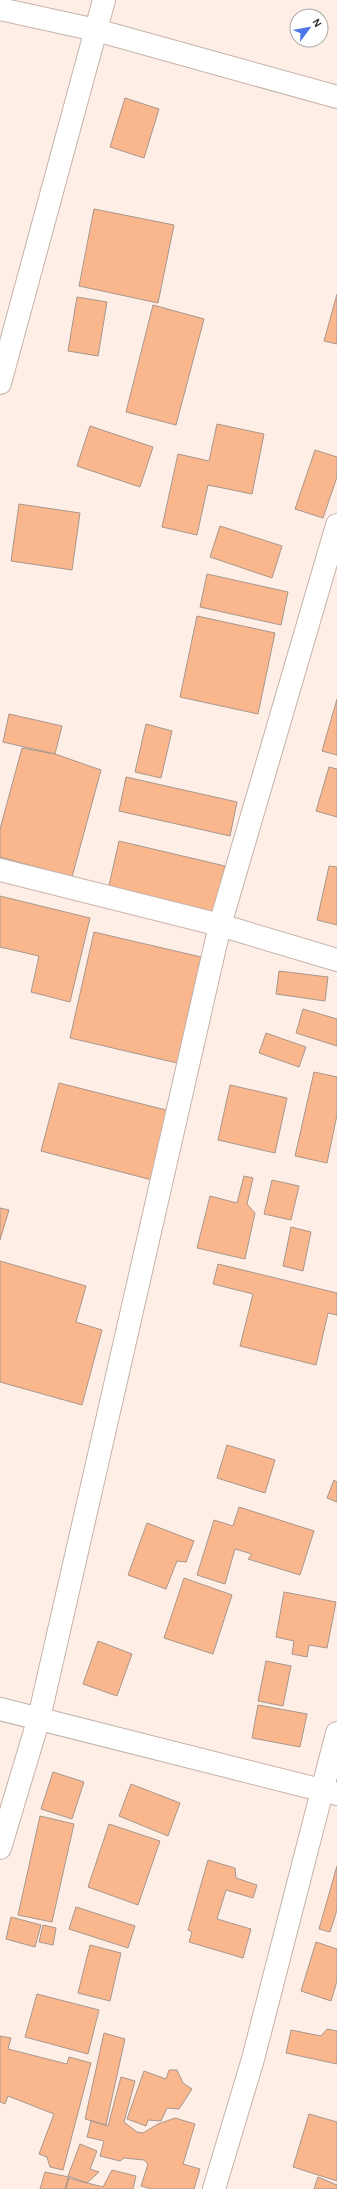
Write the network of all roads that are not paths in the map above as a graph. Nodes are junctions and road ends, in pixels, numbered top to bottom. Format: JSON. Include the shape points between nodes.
{"nodes":[{"id":1,"x":104,"y":0,"type":"edge"},
{"id":2,"x":0,"y":9,"type":"edge"},
{"id":3,"x":96,"y":30,"type":"junction"},
{"id":4,"x":337,"y":97,"type":"edge"},
{"id":5,"x":0,"y":384,"type":"edge"},
{"id":6,"x":337,"y":525,"type":"edge"},
{"id":7,"x":0,"y":870,"type":"edge"},
{"id":8,"x":220,"y":925,"type":"junction"},
{"id":9,"x":337,"y":960,"type":"edge"},
{"id":10,"x":0,"y":1709,"type":"edge"},
{"id":11,"x":39,"y":1718,"type":"junction"},
{"id":12,"x":337,"y":1733,"type":"edge"},
{"id":13,"x":329,"y":1792,"type":"edge"},
{"id":14,"x":0,"y":1848,"type":"edge"},
{"id":15,"x":214,"y":2189,"type":"edge"}],
"edges":[{"from":1,"to":3,"type":"street"},
{"from":2,"to":3,"type":"street"},
{"from":3,"to":4,"type":"street"},
{"from":3,"to":5,"type":"street"},
{"from":6,"to":8,"type":"street"},
{"from":7,"to":8,"type":"street"},
{"from":8,"to":9,"type":"street"},
{"from":8,"to":11,"type":"street"},
{"from":10,"to":11,"type":"street"},
{"from":11,"to":13,"type":"street"},
{"from":11,"to":14,"type":"street"},
{"from":12,"to":13,"type":"street"},
{"from":13,"to":15,"type":"street"}]}
